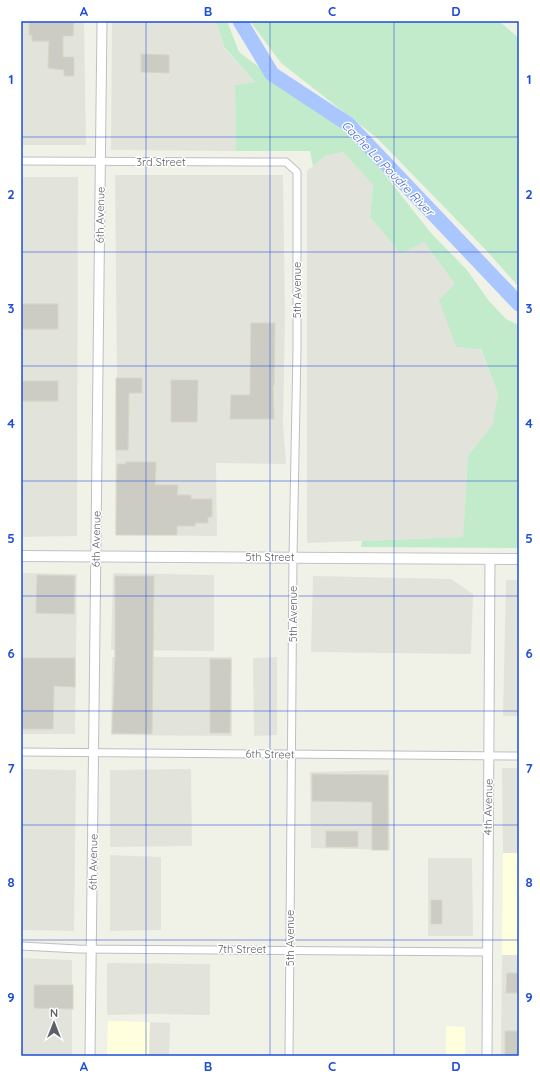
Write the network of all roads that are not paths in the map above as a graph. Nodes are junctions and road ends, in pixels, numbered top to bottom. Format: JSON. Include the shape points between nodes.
{"nodes":[{"id":1,"x":102,"y":21,"type":"edge"},
{"id":2,"x":21,"y":162,"type":"edge"},
{"id":3,"x":100,"y":162,"type":"junction"},
{"id":4,"x":297,"y":172,"type":"joint"},
{"id":5,"x":21,"y":556,"type":"edge"},
{"id":6,"x":96,"y":556,"type":"junction"},
{"id":7,"x":293,"y":557,"type":"junction"},
{"id":8,"x":490,"y":559,"type":"junction"},
{"id":9,"x":519,"y":559,"type":"edge"},
{"id":10,"x":21,"y":752,"type":"edge"},
{"id":11,"x":94,"y":752,"type":"junction"},
{"id":12,"x":292,"y":754,"type":"junction"},
{"id":13,"x":488,"y":756,"type":"junction"},
{"id":14,"x":519,"y":756,"type":"edge"},
{"id":15,"x":21,"y":946,"type":"edge"},
{"id":16,"x":92,"y":948,"type":"junction"},
{"id":17,"x":290,"y":950,"type":"junction"},
{"id":18,"x":486,"y":952,"type":"junction"},
{"id":19,"x":90,"y":1056,"type":"edge"},
{"id":20,"x":290,"y":1056,"type":"edge"},
{"id":21,"x":487,"y":1056,"type":"edge"}],
"edges":[{"from":1,"to":3,"type":"street","name":"6th Avenue"},
{"from":2,"to":3,"type":"street","name":"3rd Street"},
{"from":3,"to":4,"type":"street","name":"3rd Street","via":[[286,162]]},
{"from":3,"to":6,"type":"street","name":"6th Avenue"},
{"from":4,"to":7,"type":"street","name":"5th Avenue"},
{"from":5,"to":6,"type":"main road","name":"5th Street"},
{"from":6,"to":7,"type":"main road","name":"5th Street"},
{"from":6,"to":11,"type":"street","name":"6th Avenue"},
{"from":7,"to":8,"type":"main road","name":"5th Street"},
{"from":7,"to":12,"type":"street","name":"5th Avenue"},
{"from":8,"to":9,"type":"main road","name":"5th Street"},
{"from":8,"to":13,"type":"street","name":"4th Avenue"},
{"from":10,"to":11,"type":"street","name":"6th Street"},
{"from":11,"to":12,"type":"street","name":"6th Street"},
{"from":11,"to":16,"type":"street","name":"6th Avenue"},
{"from":12,"to":13,"type":"street","name":"6th Street"},
{"from":12,"to":17,"type":"street","name":"5th Avenue"},
{"from":13,"to":14,"type":"street","name":"6th Street"},
{"from":13,"to":18,"type":"street","name":"4th Avenue"},
{"from":15,"to":16,"type":"street","name":"7th Street"},
{"from":16,"to":17,"type":"street","name":"7th Street"},
{"from":16,"to":19,"type":"street","name":"6th Avenue"},
{"from":17,"to":18,"type":"street","name":"7th Street"},
{"from":17,"to":20,"type":"street","name":"5th Avenue"},
{"from":18,"to":21,"type":"street","name":"4th Avenue"}]}
